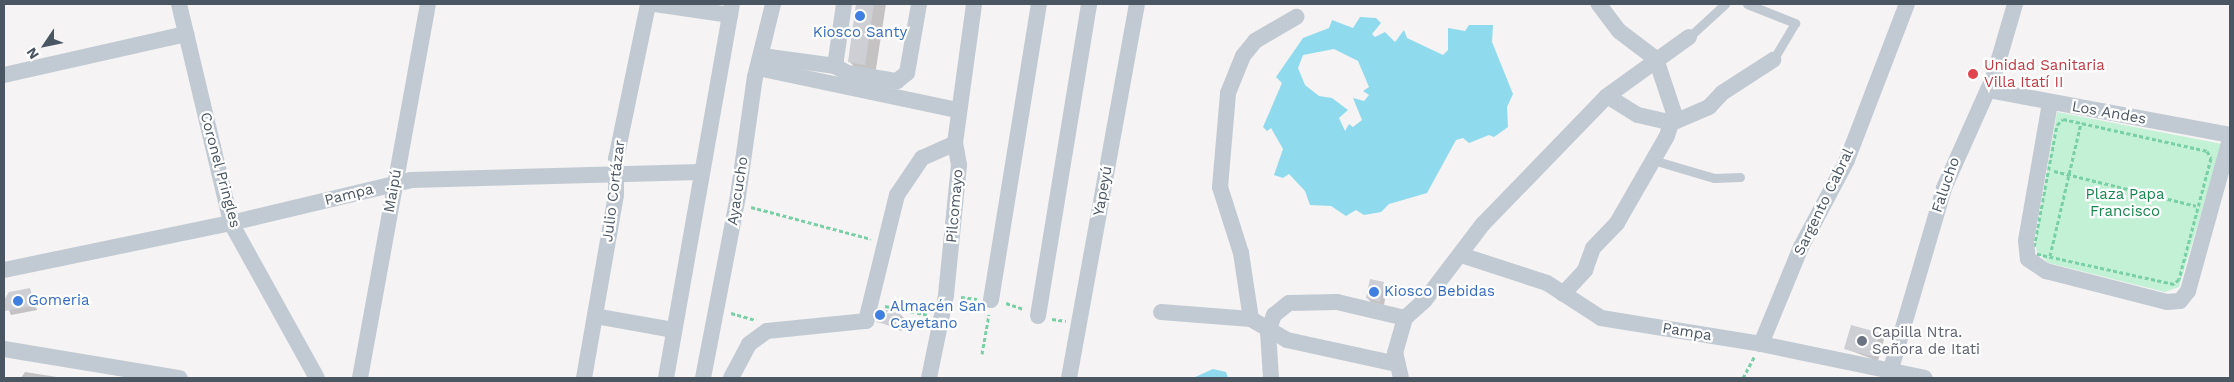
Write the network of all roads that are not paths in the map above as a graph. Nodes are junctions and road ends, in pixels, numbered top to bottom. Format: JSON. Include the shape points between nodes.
{"nodes":[{"id":1,"x":180,"y":4,"type":"edge"},
{"id":2,"x":428,"y":4,"type":"edge"},
{"id":3,"x":648,"y":4,"type":"edge"},
{"id":4,"x":655,"y":4,"type":"edge"},
{"id":5,"x":773,"y":4,"type":"edge"},
{"id":6,"x":844,"y":4,"type":"edge"},
{"id":7,"x":919,"y":4,"type":"edge"},
{"id":8,"x":974,"y":4,"type":"edge"},
{"id":9,"x":1039,"y":4,"type":"edge"},
{"id":10,"x":1089,"y":4,"type":"edge"},
{"id":11,"x":1137,"y":4,"type":"edge"},
{"id":12,"x":1599,"y":4,"type":"edge"},
{"id":13,"x":1725,"y":4,"type":"edge"},
{"id":14,"x":1747,"y":4,"type":"edge"},
{"id":15,"x":1907,"y":4,"type":"edge"},
{"id":16,"x":2015,"y":4,"type":"edge"},
{"id":17,"x":731,"y":9,"type":"edge"},
{"id":18,"x":1296,"y":17,"type":"dead end"},
{"id":19,"x":186,"y":34,"type":"junction"},
{"id":20,"x":1689,"y":37,"type":"joint"},
{"id":21,"x":1656,"y":60,"type":"junction"},
{"id":22,"x":1773,"y":60,"type":"joint"},
{"id":23,"x":760,"y":62,"type":"junction"},
{"id":24,"x":835,"y":66,"type":"junction"},
{"id":25,"x":4,"y":75,"type":"edge"},
{"id":26,"x":1988,"y":90,"type":"junction"},
{"id":27,"x":1607,"y":96,"type":"junction"},
{"id":28,"x":2050,"y":103,"type":"junction"},
{"id":29,"x":958,"y":110,"type":"junction"},
{"id":30,"x":1672,"y":123,"type":"junction"},
{"id":31,"x":2230,"y":135,"type":"edge"},
{"id":32,"x":2230,"y":140,"type":"edge"},
{"id":33,"x":955,"y":143,"type":"junction"},
{"id":34,"x":1652,"y":160,"type":"junction"},
{"id":35,"x":700,"y":172,"type":"junction"},
{"id":36,"x":616,"y":173,"type":"junction"},
{"id":37,"x":1740,"y":177,"type":"dead end"},
{"id":38,"x":394,"y":184,"type":"junction"},
{"id":39,"x":231,"y":223,"type":"junction"},
{"id":40,"x":1461,"y":255,"type":"junction"},
{"id":41,"x":4,"y":270,"type":"edge"},
{"id":42,"x":1563,"y":294,"type":"junction"},
{"id":43,"x":991,"y":300,"type":"road end"},
{"id":44,"x":1161,"y":312,"type":"dead end"},
{"id":45,"x":595,"y":316,"type":"junction"},
{"id":46,"x":1038,"y":316,"type":"road end"},
{"id":47,"x":1405,"y":318,"type":"junction"},
{"id":48,"x":1251,"y":319,"type":"junction"},
{"id":49,"x":673,"y":330,"type":"junction"},
{"id":50,"x":1268,"y":332,"type":"junction"},
{"id":51,"x":1761,"y":344,"type":"junction"},
{"id":52,"x":4,"y":350,"type":"edge"},
{"id":53,"x":1399,"y":371,"type":"edge"},
{"id":54,"x":1881,"y":373,"type":"edge"},
{"id":55,"x":180,"y":378,"type":"edge"},
{"id":56,"x":317,"y":378,"type":"edge"},
{"id":57,"x":360,"y":378,"type":"edge"},
{"id":58,"x":584,"y":378,"type":"edge"},
{"id":59,"x":666,"y":378,"type":"edge"},
{"id":60,"x":703,"y":378,"type":"edge"},
{"id":61,"x":731,"y":378,"type":"edge"},
{"id":62,"x":929,"y":378,"type":"edge"},
{"id":63,"x":1069,"y":378,"type":"edge"},
{"id":64,"x":1271,"y":378,"type":"edge"},
{"id":65,"x":1925,"y":378,"type":"edge"}],
"edges":[{"from":1,"to":19,"type":"street","name":"Coronel Pringles"},
{"from":2,"to":38,"type":"street","name":"Maipú"},
{"from":3,"to":36,"type":"street","name":"Julio Cortázar"},
{"from":4,"to":17,"type":"street"},
{"from":5,"to":23,"type":"street","name":"Ayacucho"},
{"from":6,"to":24,"type":"street"},
{"from":7,"to":24,"type":"street","via":[[903,78],[847,73]]},
{"from":8,"to":29,"type":"street","name":"Pilcomayo"},
{"from":9,"to":43,"type":"street"},
{"from":10,"to":46,"type":"street"},
{"from":11,"to":63,"type":"street","name":"Yapeyú"},
{"from":12,"to":21,"type":"street","via":[[1619,31]]},
{"from":13,"to":20,"type":"lane"},
{"from":14,"to":22,"type":"lane","via":[[1795,23]]},
{"from":15,"to":51,"type":"street","name":"Sargento Cabral","via":[[1847,160],[1801,248]]},
{"from":16,"to":26,"type":"street","name":"Falucho"},
{"from":17,"to":35,"type":"street"},
{"from":18,"to":48,"type":"street","via":[[1255,41],[1243,56],[1228,93],[1220,187],[1240,253]]},
{"from":19,"to":25,"type":"street"},
{"from":19,"to":39,"type":"street","name":"Coronel Pringles"},
{"from":20,"to":21,"type":"street"},
{"from":21,"to":27,"type":"street"},
{"from":21,"to":30,"type":"street","via":[[1670,96]]},
{"from":22,"to":30,"type":"street","via":[[1722,93],[1709,107]]},
{"from":23,"to":24,"type":"street"},
{"from":23,"to":29,"type":"street"},
{"from":23,"to":60,"type":"street","name":"Ayacucho","via":[[718,310]]},
{"from":26,"to":28,"type":"street","name":"Los Andes"},
{"from":26,"to":54,"type":"street","name":"Falucho","via":[[1944,188]]},
{"from":27,"to":30,"type":"street","via":[[1638,115]]},
{"from":27,"to":40,"type":"street","via":[[1494,211]]},
{"from":28,"to":31,"type":"street","name":"Los Andes","via":[[2082,116]]},
{"from":28,"to":32,"type":"street","via":[[2043,169],[2025,250],[2034,265],[2048,264],[2167,302],[2180,301],[2188,291],[2205,208]]},
{"from":29,"to":33,"type":"street","name":"Pilcomayo"},
{"from":30,"to":34,"type":"street"},
{"from":33,"to":61,"type":"street","via":[[922,158],[897,195],[866,321],[767,331],[749,344]]},
{"from":33,"to":62,"type":"street","name":"Pilcomayo","via":[[959,165],[946,295]]},
{"from":34,"to":37,"type":"lane","via":[[1714,178]]},
{"from":34,"to":42,"type":"street","via":[[1617,222],[1593,248],[1584,270]]},
{"from":35,"to":36,"type":"street","name":"Pampa"},
{"from":35,"to":49,"type":"street"},
{"from":36,"to":38,"type":"street","name":"Pampa"},
{"from":36,"to":45,"type":"street","name":"Julio Cortázar"},
{"from":38,"to":39,"type":"street","name":"Pampa"},
{"from":38,"to":57,"type":"street","name":"Maipú"},
{"from":39,"to":41,"type":"street","name":"Pampa"},
{"from":39,"to":56,"type":"street","name":"Coronel Pringles"},
{"from":40,"to":42,"type":"street","name":"Pampa","via":[[1547,283]]},
{"from":40,"to":47,"type":"street"},
{"from":42,"to":51,"type":"street","name":"Pampa","via":[[1601,318]]},
{"from":44,"to":48,"type":"street"},
{"from":45,"to":49,"type":"street"},
{"from":45,"to":58,"type":"street","name":"Julio Cortázar"},
{"from":47,"to":50,"type":"street","via":[[1346,303],[1299,300],[1274,315]]},
{"from":47,"to":53,"type":"street"},
{"from":48,"to":50,"type":"street"},
{"from":49,"to":59,"type":"street"},
{"from":50,"to":53,"type":"street"},
{"from":50,"to":64,"type":"street"},
{"from":51,"to":54,"type":"street","name":"Pampa"},
{"from":52,"to":55,"type":"street"},
{"from":54,"to":65,"type":"street","name":"Pampa"}]}
